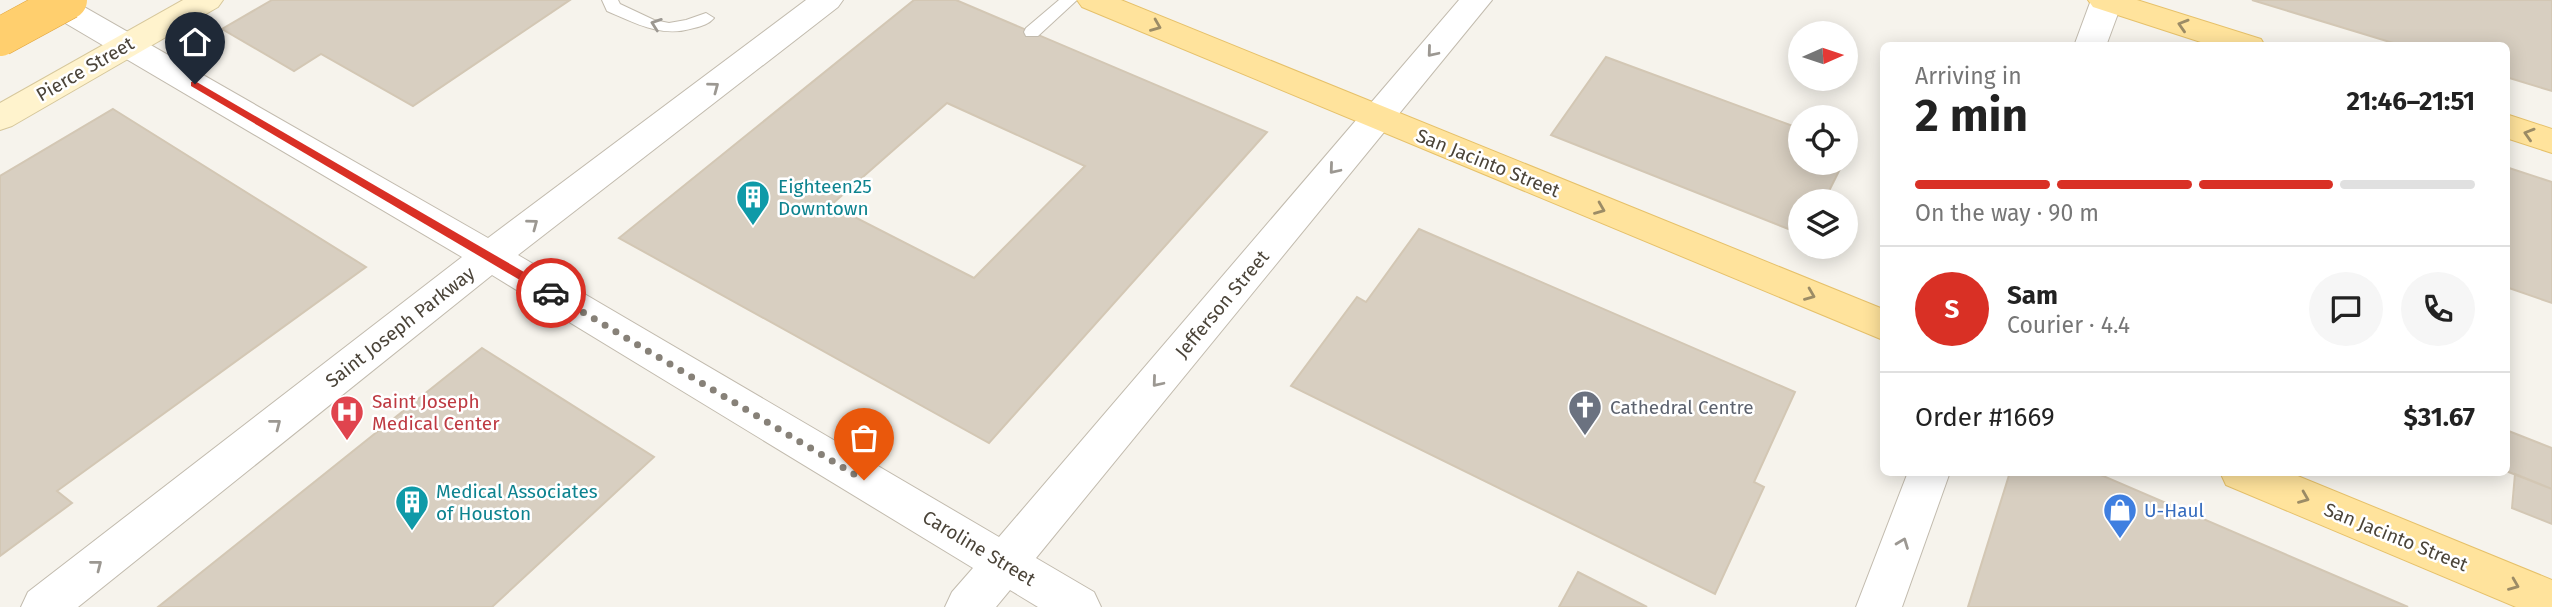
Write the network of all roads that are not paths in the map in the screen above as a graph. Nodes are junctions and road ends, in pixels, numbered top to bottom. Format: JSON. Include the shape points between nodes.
{"nodes":[{"id":1,"x":49,"y":0,"type":"edge"},
{"id":2,"x":68,"y":0,"type":"edge"},
{"id":3,"x":207,"y":0,"type":"edge"},
{"id":4,"x":610,"y":0,"type":"edge"},
{"id":5,"x":827,"y":0,"type":"edge"},
{"id":6,"x":1069,"y":0,"type":"edge"},
{"id":7,"x":1093,"y":0,"type":"edge"},
{"id":8,"x":1476,"y":0,"type":"edge"},
{"id":9,"x":2106,"y":0,"type":"edge"},
{"id":10,"x":706,"y":18,"type":"dead end"},
{"id":11,"x":1032,"y":32,"type":"dead end"},
{"id":12,"x":0,"y":37,"type":"edge"},
{"id":13,"x":2091,"y":42,"type":"edge"},
{"id":14,"x":2237,"y":42,"type":"edge"},
{"id":15,"x":129,"y":45,"type":"junction"},
{"id":16,"x":1378,"y":117,"type":"junction"},
{"id":17,"x":0,"y":118,"type":"edge"},
{"id":18,"x":2510,"y":128,"type":"edge"},
{"id":19,"x":2552,"y":141,"type":"edge"},
{"id":20,"x":490,"y":256,"type":"junction"},
{"id":21,"x":1880,"y":325,"type":"edge"},
{"id":22,"x":1928,"y":476,"type":"edge"},
{"id":23,"x":2251,"y":476,"type":"edge"},
{"id":24,"x":1004,"y":564,"type":"junction"},
{"id":25,"x":2552,"y":601,"type":"edge"},
{"id":26,"x":44,"y":607,"type":"edge"},
{"id":27,"x":968,"y":607,"type":"edge"},
{"id":28,"x":1078,"y":607,"type":"edge"},
{"id":29,"x":1879,"y":607,"type":"edge"}],
"edges":[{"from":1,"to":15,"type":"street","name":"Caroline Street"},
{"from":2,"to":12,"type":"highway","bridge":true},
{"from":3,"to":15,"type":"main road","name":"Pierce Street"},
{"from":10,"to":4,"type":"lane","one_way":true,"via":[[687,27],[660,27],[613,7]]},
{"from":20,"to":5,"type":"street","name":"Saint Joseph Parkway","one_way":true},
{"from":6,"to":11,"type":"lane"},
{"from":7,"to":16,"type":"main road","name":"San Jacinto Street","one_way":true},
{"from":8,"to":16,"type":"street","name":"Jefferson Street","one_way":true},
{"from":9,"to":13,"type":"street"},
{"from":14,"to":9,"type":"main road","one_way":true},
{"from":15,"to":17,"type":"main road","name":"Pierce Street"},
{"from":15,"to":20,"type":"street","name":"Caroline Street"},
{"from":16,"to":21,"type":"main road","name":"San Jacinto Street","one_way":true},
{"from":16,"to":24,"type":"street","name":"Jefferson Street","one_way":true},
{"from":19,"to":18,"type":"main road","one_way":true},
{"from":20,"to":24,"type":"street","name":"Caroline Street"},
{"from":26,"to":20,"type":"street","name":"Saint Joseph Parkway","one_way":true},
{"from":29,"to":22,"type":"street","one_way":true},
{"from":23,"to":25,"type":"main road","name":"San Jacinto Street","one_way":true},
{"from":24,"to":27,"type":"street","name":"Jefferson Street"},
{"from":24,"to":28,"type":"street","name":"Caroline Street"}]}
